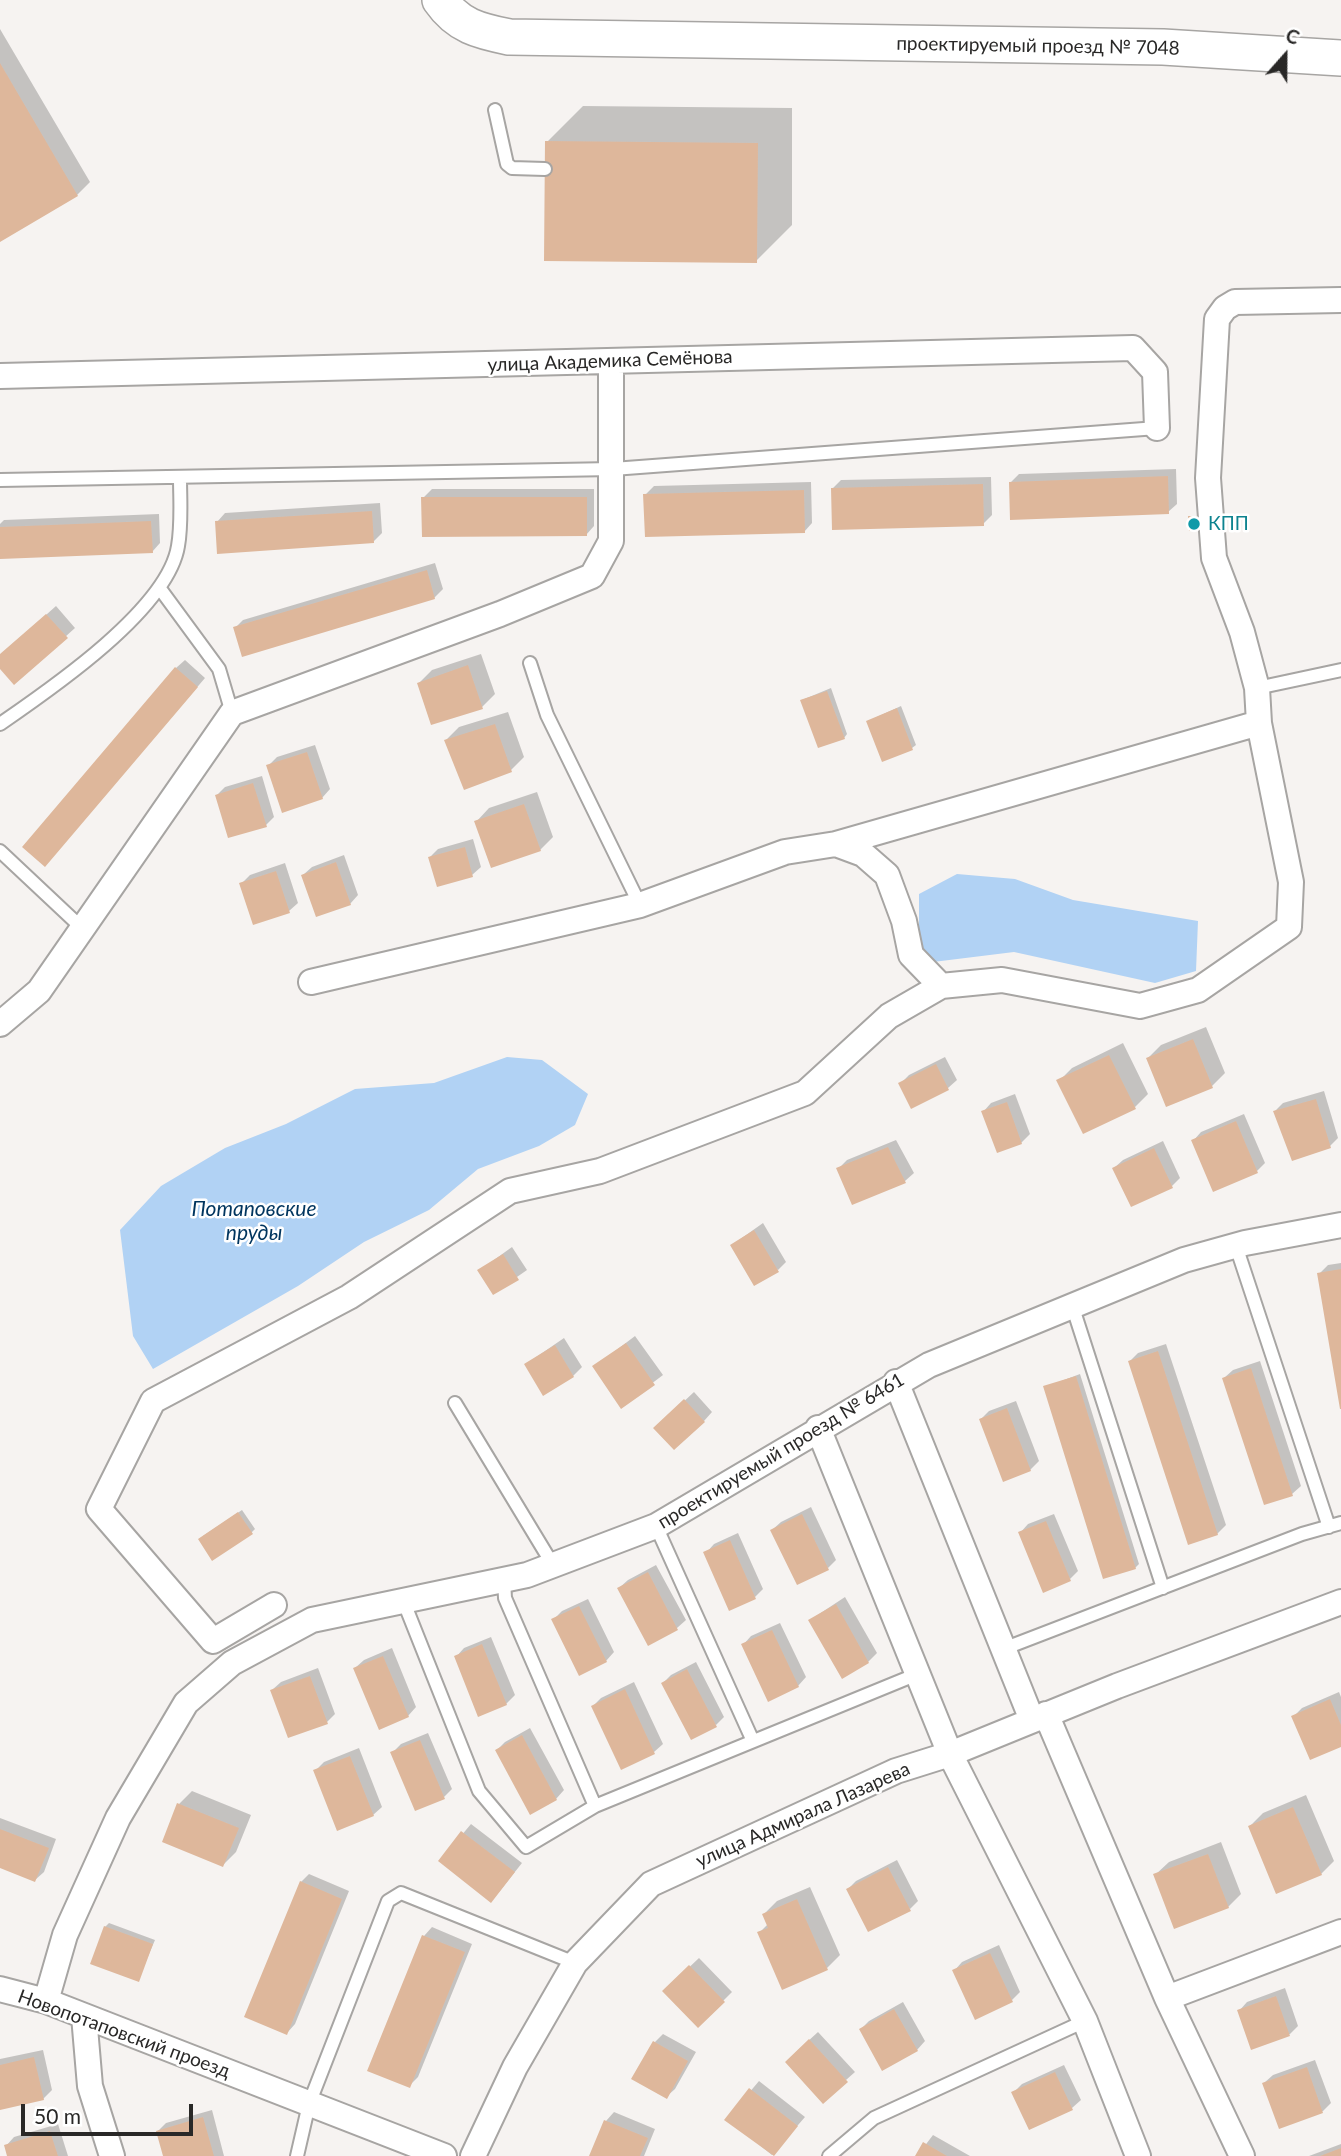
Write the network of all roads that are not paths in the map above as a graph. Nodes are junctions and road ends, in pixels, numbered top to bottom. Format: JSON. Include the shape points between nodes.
{"nodes":[{"id":1,"x":440,"y":0,"type":"edge"},
{"id":2,"x":1341,"y":58,"type":"edge"},
{"id":3,"x":495,"y":110,"type":"dead end"},
{"id":4,"x":545,"y":169,"type":"dead end"},
{"id":5,"x":1341,"y":300,"type":"edge"},
{"id":6,"x":611,"y":362,"type":"junction"},
{"id":7,"x":0,"y":376,"type":"edge"},
{"id":8,"x":1157,"y":428,"type":"joint"},
{"id":9,"x":613,"y":469,"type":"junction"},
{"id":10,"x":180,"y":477,"type":"junction"},
{"id":11,"x":0,"y":480,"type":"edge"},
{"id":12,"x":161,"y":590,"type":"junction"},
{"id":13,"x":530,"y":663,"type":"dead end"},
{"id":14,"x":1341,"y":670,"type":"edge"},
{"id":15,"x":1256,"y":688,"type":"junction"},
{"id":16,"x":232,"y":713,"type":"junction"},
{"id":17,"x":1259,"y":723,"type":"junction"},
{"id":18,"x":0,"y":724,"type":"edge"},
{"id":19,"x":836,"y":845,"type":"junction"},
{"id":20,"x":0,"y":851,"type":"edge"},
{"id":21,"x":640,"y":905,"type":"junction"},
{"id":22,"x":83,"y":929,"type":"junction"},
{"id":23,"x":311,"y":982,"type":"dead end"},
{"id":24,"x":941,"y":986,"type":"junction"},
{"id":25,"x":0,"y":1024,"type":"edge"},
{"id":26,"x":1341,"y":1225,"type":"edge"},
{"id":27,"x":1236,"y":1246,"type":"junction"},
{"id":28,"x":1073,"y":1308,"type":"junction"},
{"id":29,"x":896,"y":1382,"type":"junction"},
{"id":30,"x":454,"y":1403,"type":"dead end"},
{"id":31,"x":818,"y":1428,"type":"junction"},
{"id":32,"x":1335,"y":1525,"type":"edge"},
{"id":33,"x":656,"y":1526,"type":"junction"},
{"id":34,"x":553,"y":1565,"type":"junction"},
{"id":35,"x":504,"y":1580,"type":"junction"},
{"id":36,"x":1163,"y":1588,"type":"junction"},
{"id":37,"x":403,"y":1600,"type":"junction"},
{"id":38,"x":1341,"y":1602,"type":"edge"},
{"id":39,"x":274,"y":1605,"type":"dead end"},
{"id":40,"x":1003,"y":1649,"type":"junction"},
{"id":41,"x":915,"y":1675,"type":"junction"},
{"id":42,"x":1039,"y":1717,"type":"junction"},
{"id":43,"x":752,"y":1740,"type":"junction"},
{"id":44,"x":950,"y":1754,"type":"junction"},
{"id":45,"x":595,"y":1806,"type":"junction"},
{"id":46,"x":1341,"y":1932,"type":"edge"},
{"id":47,"x":575,"y":1963,"type":"junction"},
{"id":48,"x":0,"y":1989,"type":"edge"},
{"id":49,"x":1167,"y":1998,"type":"junction"},
{"id":50,"x":46,"y":2001,"type":"junction"},
{"id":51,"x":84,"y":2016,"type":"junction"},
{"id":52,"x":1085,"y":2021,"type":"junction"},
{"id":53,"x":309,"y":2104,"type":"junction"},
{"id":54,"x":112,"y":2156,"type":"edge"},
{"id":55,"x":298,"y":2156,"type":"edge"},
{"id":56,"x":444,"y":2156,"type":"edge"},
{"id":57,"x":473,"y":2156,"type":"edge"},
{"id":58,"x":829,"y":2156,"type":"edge"},
{"id":59,"x":1138,"y":2156,"type":"edge"},
{"id":60,"x":1242,"y":2156,"type":"edge"}],
"edges":[{"from":1,"to":2,"type":"main road","name":"проектируемый проезд № 7048","via":[[454,18],[474,30],[509,37],[1163,47]]},
{"from":3,"to":4,"type":"lane","via":[[507,164]]},
{"from":5,"to":15,"type":"street","via":[[1235,302],[1217,319],[1208,478],[1214,558],[1242,632]]},
{"from":6,"to":7,"type":"street","name":"улица Академика Семёнова"},
{"from":6,"to":8,"type":"street","name":"улица Академика Семёнова","via":[[1133,348],[1155,372]]},
{"from":6,"to":9,"type":"street"},
{"from":8,"to":9,"type":"lane"},
{"from":9,"to":10,"type":"lane"},
{"from":9,"to":16,"type":"street","via":[[611,541],[592,576]]},
{"from":10,"to":11,"type":"lane"},
{"from":10,"to":12,"type":"lane","via":[[178,548]]},
{"from":12,"to":16,"type":"lane","via":[[219,669]]},
{"from":12,"to":18,"type":"lane","via":[[72,675]]},
{"from":13,"to":21,"type":"lane","via":[[547,715]]},
{"from":14,"to":15,"type":"lane"},
{"from":15,"to":17,"type":"street"},
{"from":16,"to":22,"type":"street"},
{"from":17,"to":19,"type":"street"},
{"from":17,"to":24,"type":"street","via":[[1291,882],[1289,928],[1198,990],[1140,1006],[1002,981]]},
{"from":19,"to":21,"type":"street","via":[[785,852]]},
{"from":19,"to":24,"type":"street","via":[[863,854],[887,874],[911,955]]},
{"from":20,"to":22,"type":"lane"},
{"from":21,"to":23,"type":"street"},
{"from":22,"to":25,"type":"street","via":[[39,991]]},
{"from":24,"to":39,"type":"street","via":[[888,1016],[806,1093],[600,1171],[510,1191],[349,1297],[153,1401],[99,1509],[214,1641]]},
{"from":26,"to":27,"type":"street","name":"проектируемый проезд № 6461"},
{"from":27,"to":28,"type":"street","name":"проектируемый проезд № 6461","via":[[1184,1260]]},
{"from":27,"to":32,"type":"lane"},
{"from":28,"to":29,"type":"street","name":"проектируемый проезд № 6461"},
{"from":28,"to":36,"type":"lane"},
{"from":29,"to":31,"type":"street","name":"проектируемый проезд № 6461"},
{"from":29,"to":40,"type":"street"},
{"from":30,"to":34,"type":"lane"},
{"from":31,"to":33,"type":"street","name":"проектируемый проезд № 6461"},
{"from":31,"to":41,"type":"street"},
{"from":32,"to":36,"type":"lane"},
{"from":33,"to":34,"type":"street","name":"проектируемый проезд № 6461"},
{"from":33,"to":43,"type":"lane"},
{"from":34,"to":35,"type":"street","name":"проектируемый проезд № 6461"},
{"from":35,"to":37,"type":"street","name":"проектируемый проезд № 6461"},
{"from":35,"to":45,"type":"lane","via":[[505,1598]]},
{"from":36,"to":40,"type":"lane"},
{"from":37,"to":45,"type":"lane","via":[[479,1791],[526,1847]]},
{"from":37,"to":50,"type":"street","name":"проектируемый проезд № 6461","via":[[312,1620],[232,1664],[186,1703],[118,1818],[65,1935]]},
{"from":38,"to":42,"type":"street","name":"улица Адмирала Лазарева"},
{"from":40,"to":42,"type":"street"},
{"from":41,"to":43,"type":"lane"},
{"from":41,"to":44,"type":"street"},
{"from":42,"to":44,"type":"street","name":"улица Адмирала Лазарева"},
{"from":42,"to":49,"type":"street"},
{"from":43,"to":45,"type":"lane"},
{"from":44,"to":47,"type":"street","name":"улица Адмирала Лазарева","via":[[884,1776],[651,1884]]},
{"from":44,"to":52,"type":"street"},
{"from":46,"to":49,"type":"street"},
{"from":47,"to":53,"type":"lane","via":[[401,1893],[388,1901]]},
{"from":47,"to":57,"type":"street","name":"улица Адмирала Лазарева","via":[[515,2067]]},
{"from":48,"to":50,"type":"street","name":"Новопотаповский проезд"},
{"from":49,"to":60,"type":"street"},
{"from":50,"to":51,"type":"street","name":"Новопотаповский проезд"},
{"from":51,"to":53,"type":"street","name":"Новопотаповский проезд"},
{"from":51,"to":54,"type":"street","via":[[90,2085]]},
{"from":52,"to":58,"type":"lane","via":[[874,2118]]},
{"from":52,"to":59,"type":"street"},
{"from":53,"to":55,"type":"lane"},
{"from":53,"to":56,"type":"street","name":"Новопотаповский проезд"}]}
